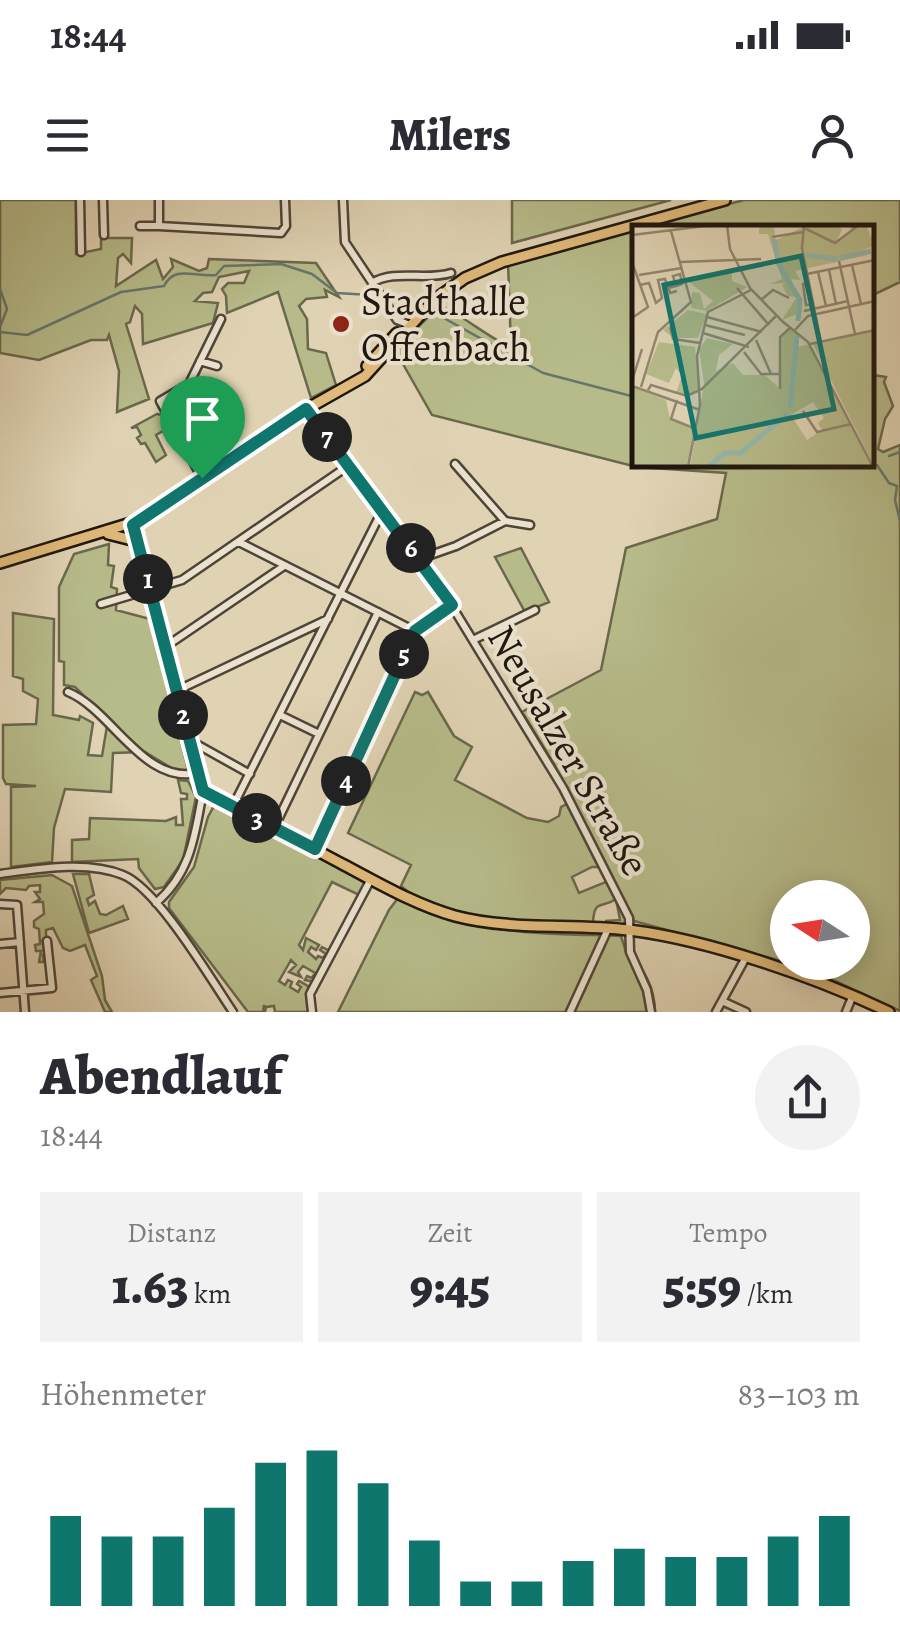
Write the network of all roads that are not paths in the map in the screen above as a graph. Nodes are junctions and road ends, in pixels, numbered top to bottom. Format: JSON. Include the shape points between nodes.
{"nodes":[{"id":1,"x":80,"y":200,"type":"edge"},
{"id":2,"x":104,"y":200,"type":"edge"},
{"id":3,"x":159,"y":200,"type":"edge"},
{"id":4,"x":285,"y":200,"type":"edge"},
{"id":5,"x":343,"y":200,"type":"edge"},
{"id":6,"x":724,"y":200,"type":"edge"},
{"id":7,"x":634,"y":225,"type":"edge"},
{"id":8,"x":140,"y":226,"type":"dead end"},
{"id":9,"x":159,"y":226,"type":"junction"},
{"id":10,"x":632,"y":226,"type":"edge"},
{"id":11,"x":104,"y":234,"type":"dead end"},
{"id":12,"x":80,"y":252,"type":"dead end"},
{"id":13,"x":451,"y":273,"type":"dead end"},
{"id":14,"x":372,"y":283,"type":"junction"},
{"id":15,"x":434,"y":300,"type":"junction"},
{"id":16,"x":422,"y":308,"type":"junction"},
{"id":17,"x":395,"y":313,"type":"junction"},
{"id":18,"x":221,"y":319,"type":"dead end"},
{"id":19,"x":407,"y":328,"type":"junction"},
{"id":20,"x":389,"y":342,"type":"junction"},
{"id":21,"x":200,"y":362,"type":"junction"},
{"id":22,"x":216,"y":366,"type":"dead end"},
{"id":23,"x":344,"y":389,"type":"junction"},
{"id":24,"x":306,"y":409,"type":"junction"},
{"id":25,"x":454,"y":464,"type":"dead end"},
{"id":26,"x":348,"y":466,"type":"junction"},
{"id":27,"x":202,"y":478,"type":"junction"},
{"id":28,"x":382,"y":511,"type":"junction"},
{"id":29,"x":505,"y":521,"type":"junction"},
{"id":30,"x":133,"y":525,"type":"junction"},
{"id":31,"x":530,"y":525,"type":"dead end"},
{"id":32,"x":106,"y":534,"type":"junction"},
{"id":33,"x":132,"y":540,"type":"junction"},
{"id":34,"x":239,"y":542,"type":"junction"},
{"id":35,"x":140,"y":551,"type":"junction"},
{"id":36,"x":419,"y":559,"type":"junction"},
{"id":37,"x":0,"y":563,"type":"edge"},
{"id":38,"x":285,"y":565,"type":"junction"},
{"id":39,"x":150,"y":590,"type":"junction"},
{"id":40,"x":341,"y":594,"type":"junction"},
{"id":41,"x":101,"y":604,"type":"dead end"},
{"id":42,"x":452,"y":605,"type":"junction"},
{"id":43,"x":535,"y":610,"type":"dead end"},
{"id":44,"x":378,"y":612,"type":"junction"},
{"id":45,"x":328,"y":619,"type":"junction"},
{"id":46,"x":415,"y":631,"type":"junction"},
{"id":47,"x":473,"y":640,"type":"junction"},
{"id":48,"x":165,"y":647,"type":"junction"},
{"id":49,"x":176,"y":690,"type":"junction"},
{"id":50,"x":68,"y":692,"type":"dead end"},
{"id":51,"x":280,"y":715,"type":"junction"},
{"id":52,"x":319,"y":734,"type":"junction"},
{"id":53,"x":190,"y":741,"type":"junction"},
{"id":54,"x":198,"y":773,"type":"junction"},
{"id":55,"x":250,"y":774,"type":"junction"},
{"id":56,"x":203,"y":791,"type":"junction"},
{"id":57,"x":233,"y":806,"type":"junction"},
{"id":58,"x":274,"y":828,"type":"junction"},
{"id":59,"x":315,"y":849,"type":"junction"},
{"id":60,"x":0,"y":874,"type":"edge"},
{"id":61,"x":372,"y":879,"type":"junction"},
{"id":62,"x":156,"y":903,"type":"junction"},
{"id":63,"x":0,"y":904,"type":"edge"},
{"id":64,"x":608,"y":929,"type":"junction"},
{"id":65,"x":632,"y":930,"type":"junction"},
{"id":66,"x":47,"y":941,"type":"dead end"},
{"id":67,"x":20,"y":942,"type":"junction"},
{"id":68,"x":0,"y":944,"type":"edge"},
{"id":69,"x":745,"y":958,"type":"junction"},
{"id":70,"x":24,"y":991,"type":"junction"},
{"id":71,"x":0,"y":993,"type":"edge"},
{"id":72,"x":852,"y":996,"type":"junction"},
{"id":73,"x":722,"y":1001,"type":"junction"},
{"id":74,"x":25,"y":1012,"type":"edge"},
{"id":75,"x":234,"y":1012,"type":"edge"},
{"id":76,"x":312,"y":1012,"type":"edge"},
{"id":77,"x":570,"y":1012,"type":"edge"},
{"id":78,"x":652,"y":1012,"type":"edge"},
{"id":79,"x":716,"y":1012,"type":"edge"},
{"id":80,"x":746,"y":1012,"type":"edge"},
{"id":81,"x":846,"y":1012,"type":"edge"},
{"id":82,"x":889,"y":1012,"type":"edge"}],
"edges":[{"from":1,"to":12,"type":"street"},
{"from":2,"to":11,"type":"street"},
{"from":3,"to":9,"type":"street"},
{"from":4,"to":9,"type":"street","via":[[282,233]]},
{"from":5,"to":14,"type":"street","via":[[344,239]]},
{"from":6,"to":7,"type":"main road"},
{"from":8,"to":9,"type":"street"},
{"from":10,"to":15,"type":"main road","via":[[502,262]]},
{"from":13,"to":14,"type":"street"},
{"from":14,"to":17,"type":"street"},
{"from":15,"to":16,"type":"main road"},
{"from":15,"to":19,"type":"main road"},
{"from":16,"to":17,"type":"street"},
{"from":16,"to":19,"type":"main road"},
{"from":17,"to":19,"type":"street"},
{"from":17,"to":20,"type":"street"},
{"from":18,"to":21,"type":"street"},
{"from":19,"to":20,"type":"main road"},
{"from":19,"to":23,"type":"main road","via":[[366,376]]},
{"from":20,"to":23,"type":"main road"},
{"from":21,"to":22,"type":"street"},
{"from":21,"to":27,"type":"street","via":[[187,386],[160,402]]},
{"from":23,"to":24,"type":"main road"},
{"from":24,"to":26,"type":"street","name":"Neusalzer Straße"},
{"from":24,"to":27,"type":"main road"},
{"from":25,"to":29,"type":"street"},
{"from":26,"to":28,"type":"street","name":"Neusalzer Straße"},
{"from":26,"to":34,"type":"street"},
{"from":27,"to":30,"type":"main road"},
{"from":28,"to":36,"type":"street","name":"Neusalzer Straße"},
{"from":28,"to":40,"type":"street"},
{"from":29,"to":31,"type":"street"},
{"from":29,"to":36,"type":"street"},
{"from":30,"to":32,"type":"main road"},
{"from":30,"to":33,"type":"main road"},
{"from":30,"to":35,"type":"main road"},
{"from":32,"to":33,"type":"main road"},
{"from":32,"to":37,"type":"main road"},
{"from":33,"to":35,"type":"main road"},
{"from":34,"to":38,"type":"street"},
{"from":34,"to":39,"type":"street","via":[[182,580]]},
{"from":35,"to":39,"type":"main road"},
{"from":36,"to":42,"type":"street","name":"Neusalzer Straße"},
{"from":38,"to":40,"type":"street"},
{"from":38,"to":48,"type":"street"},
{"from":39,"to":41,"type":"street"},
{"from":39,"to":48,"type":"main road"},
{"from":40,"to":44,"type":"street"},
{"from":40,"to":45,"type":"street"},
{"from":42,"to":46,"type":"street"},
{"from":42,"to":47,"type":"street","name":"Neusalzer Straße"},
{"from":43,"to":47,"type":"street"},
{"from":44,"to":46,"type":"street"},
{"from":44,"to":52,"type":"street"},
{"from":45,"to":49,"type":"street"},
{"from":45,"to":51,"type":"street"},
{"from":46,"to":59,"type":"street"},
{"from":47,"to":65,"type":"street","name":"Neusalzer Straße","via":[[563,788]]},
{"from":48,"to":49,"type":"main road"},
{"from":49,"to":53,"type":"main road"},
{"from":50,"to":54,"type":"street","via":[[161,766],[181,776]]},
{"from":51,"to":52,"type":"street"},
{"from":51,"to":55,"type":"street"},
{"from":52,"to":58,"type":"street"},
{"from":53,"to":54,"type":"main road"},
{"from":53,"to":55,"type":"street"},
{"from":54,"to":56,"type":"main road"},
{"from":55,"to":57,"type":"street"},
{"from":56,"to":57,"type":"main road"},
{"from":56,"to":62,"type":"street","via":[[190,858]]},
{"from":57,"to":58,"type":"main road"},
{"from":58,"to":59,"type":"main road"},
{"from":59,"to":61,"type":"main road"},
{"from":60,"to":62,"type":"street","via":[[104,870],[132,879]]},
{"from":61,"to":64,"type":"main road","via":[[430,908],[474,920]]},
{"from":61,"to":76,"type":"street","via":[[310,994]]},
{"from":62,"to":75,"type":"street"},
{"from":63,"to":67,"type":"street","via":[[16,904]]},
{"from":64,"to":65,"type":"main road"},
{"from":64,"to":77,"type":"street"},
{"from":65,"to":69,"type":"main road"},
{"from":65,"to":78,"type":"street","name":"Neusalzer Straße","via":[[630,952]]},
{"from":66,"to":70,"type":"street","via":[[54,986]]},
{"from":67,"to":68,"type":"street"},
{"from":67,"to":70,"type":"street"},
{"from":69,"to":72,"type":"main road"},
{"from":69,"to":73,"type":"street"},
{"from":70,"to":71,"type":"street"},
{"from":70,"to":74,"type":"street"},
{"from":72,"to":81,"type":"street"},
{"from":72,"to":82,"type":"main road"},
{"from":73,"to":79,"type":"street"},
{"from":73,"to":80,"type":"street"}]}
